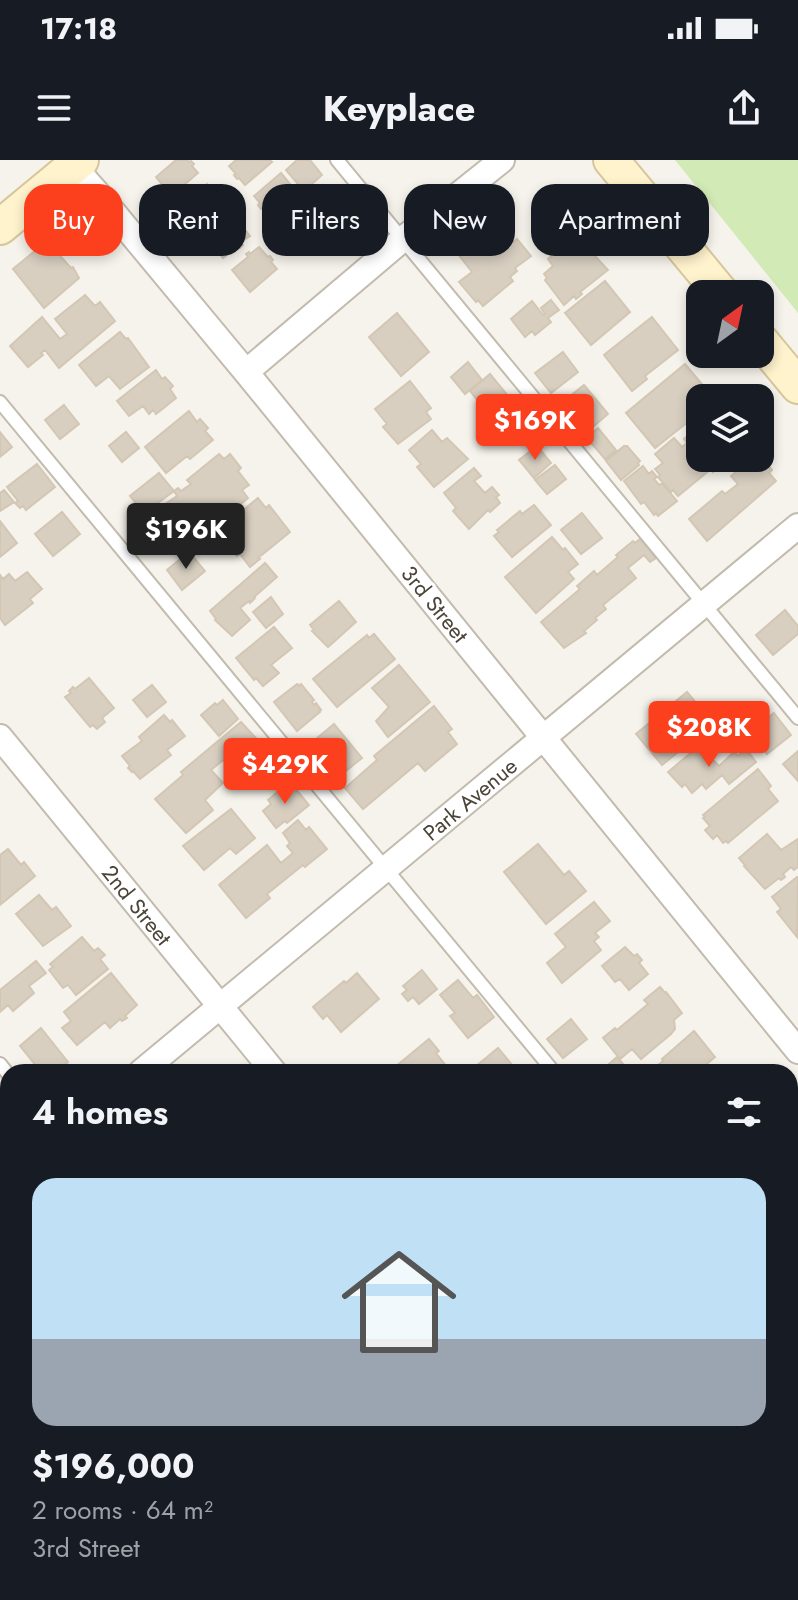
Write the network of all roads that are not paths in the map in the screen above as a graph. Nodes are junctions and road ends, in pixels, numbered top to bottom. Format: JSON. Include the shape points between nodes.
{"nodes":[{"id":1,"x":337,"y":160,"type":"edge"},
{"id":2,"x":502,"y":160,"type":"edge"},
{"id":3,"x":611,"y":160,"type":"edge"},
{"id":4,"x":74,"y":162,"type":"edge"},
{"id":5,"x":0,"y":227,"type":"edge"},
{"id":6,"x":403,"y":239,"type":"junction"},
{"id":7,"x":710,"y":280,"type":"edge"},
{"id":8,"x":774,"y":357,"type":"edge"},
{"id":9,"x":246,"y":372,"type":"junction"},
{"id":10,"x":798,"y":386,"type":"edge"},
{"id":11,"x":0,"y":402,"type":"edge"},
{"id":12,"x":798,"y":526,"type":"edge"},
{"id":13,"x":704,"y":604,"type":"junction"},
{"id":14,"x":798,"y":718,"type":"edge"},
{"id":15,"x":0,"y":737,"type":"edge"},
{"id":16,"x":544,"y":737,"type":"junction"},
{"id":17,"x":387,"y":868,"type":"junction"},
{"id":18,"x":220,"y":1007,"type":"junction"},
{"id":19,"x":798,"y":1051,"type":"edge"},
{"id":20,"x":151,"y":1064,"type":"edge"},
{"id":21,"x":267,"y":1064,"type":"edge"},
{"id":22,"x":547,"y":1064,"type":"edge"}],
"edges":[{"from":1,"to":6,"type":"lane"},
{"from":2,"to":6,"type":"street"},
{"from":3,"to":7,"type":"main road"},
{"from":4,"to":5,"type":"main road"},
{"from":4,"to":9,"type":"street","name":"3rd Street"},
{"from":6,"to":9,"type":"street"},
{"from":6,"to":13,"type":"lane"},
{"from":8,"to":10,"type":"main road"},
{"from":9,"to":16,"type":"street","name":"3rd Street"},
{"from":11,"to":17,"type":"lane"},
{"from":12,"to":13,"type":"street","name":"Park Avenue"},
{"from":13,"to":14,"type":"lane"},
{"from":13,"to":16,"type":"street","name":"Park Avenue"},
{"from":15,"to":18,"type":"street","name":"2nd Street"},
{"from":16,"to":17,"type":"street","name":"Park Avenue"},
{"from":16,"to":19,"type":"street","name":"3rd Street"},
{"from":17,"to":18,"type":"street","name":"Park Avenue"},
{"from":17,"to":22,"type":"lane"},
{"from":18,"to":20,"type":"street","name":"Park Avenue"},
{"from":18,"to":21,"type":"street","name":"2nd Street"}]}
